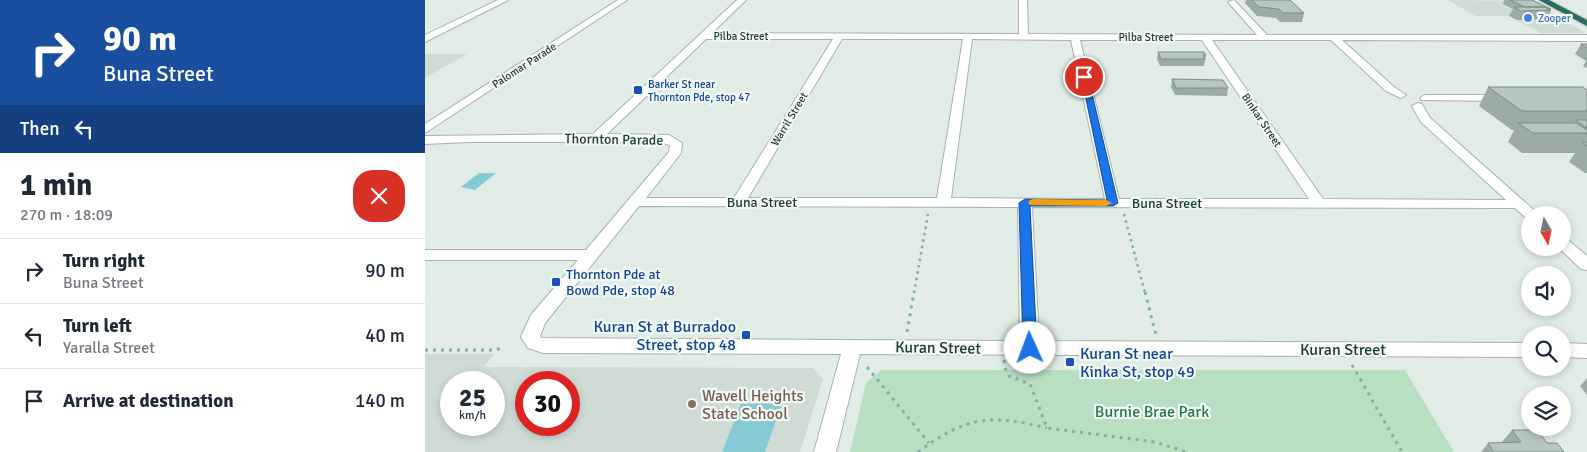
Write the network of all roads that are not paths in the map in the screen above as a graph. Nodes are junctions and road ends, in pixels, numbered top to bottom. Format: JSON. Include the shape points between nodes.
{"nodes":[{"id":1,"x":504,"y":0,"type":"edge"},
{"id":2,"x":623,"y":0,"type":"edge"},
{"id":3,"x":742,"y":0,"type":"edge"},
{"id":4,"x":1023,"y":0,"type":"edge"},
{"id":5,"x":1543,"y":0,"type":"edge"},
{"id":6,"x":1560,"y":0,"type":"edge"},
{"id":7,"x":1231,"y":2,"type":"dead end"},
{"id":8,"x":1587,"y":13,"type":"edge"},
{"id":9,"x":1587,"y":22,"type":"edge"},
{"id":10,"x":704,"y":36,"type":"junction"},
{"id":11,"x":839,"y":36,"type":"junction"},
{"id":12,"x":968,"y":37,"type":"junction"},
{"id":13,"x":1024,"y":37,"type":"junction"},
{"id":14,"x":1075,"y":37,"type":"junction"},
{"id":15,"x":1205,"y":37,"type":"junction"},
{"id":16,"x":1264,"y":37,"type":"junction"},
{"id":17,"x":1333,"y":37,"type":"junction"},
{"id":18,"x":1587,"y":38,"type":"edge"},
{"id":19,"x":425,"y":39,"type":"edge"},
{"id":20,"x":1510,"y":98,"type":"edge"},
{"id":21,"x":1422,"y":102,"type":"junction"},
{"id":22,"x":425,"y":130,"type":"edge"},
{"id":23,"x":596,"y":138,"type":"junction"},
{"id":24,"x":425,"y":140,"type":"edge"},
{"id":25,"x":635,"y":202,"type":"junction"},
{"id":26,"x":739,"y":202,"type":"junction"},
{"id":27,"x":936,"y":203,"type":"junction"},
{"id":28,"x":1025,"y":203,"type":"junction"},
{"id":29,"x":1117,"y":203,"type":"junction"},
{"id":30,"x":1319,"y":204,"type":"junction"},
{"id":31,"x":1519,"y":204,"type":"joint"},
{"id":32,"x":1571,"y":250,"type":"edge"},
{"id":33,"x":425,"y":255,"type":"edge"},
{"id":34,"x":591,"y":255,"type":"junction"},
{"id":35,"x":1587,"y":265,"type":"edge"},
{"id":36,"x":530,"y":337,"type":"joint"},
{"id":37,"x":853,"y":346,"type":"junction"},
{"id":38,"x":1030,"y":348,"type":"junction"},
{"id":39,"x":1521,"y":350,"type":"edge"},
{"id":40,"x":1571,"y":350,"type":"edge"},
{"id":41,"x":1587,"y":350,"type":"edge"},
{"id":42,"x":825,"y":452,"type":"edge"}],
"edges":[{"from":1,"to":19,"type":"street"},
{"from":2,"to":22,"type":"street","name":"Palomar Parade"},
{"from":3,"to":10,"type":"street"},
{"from":4,"to":13,"type":"street"},
{"from":5,"to":9,"type":"highway"},
{"from":6,"to":8,"type":"highway"},
{"from":7,"to":16,"type":"street"},
{"from":10,"to":11,"type":"street","name":"Pilba Street"},
{"from":10,"to":23,"type":"street"},
{"from":11,"to":12,"type":"street","name":"Pilba Street"},
{"from":11,"to":26,"type":"street","name":"Warril Street"},
{"from":12,"to":13,"type":"street","name":"Pilba Street"},
{"from":12,"to":27,"type":"street"},
{"from":13,"to":14,"type":"street","name":"Pilba Street"},
{"from":14,"to":15,"type":"street","name":"Pilba Street"},
{"from":14,"to":29,"type":"street"},
{"from":15,"to":16,"type":"street","name":"Pilba Street"},
{"from":15,"to":30,"type":"street","name":"Binkar Street"},
{"from":16,"to":17,"type":"street","name":"Pilba Street"},
{"from":17,"to":18,"type":"street","name":"Pilba Street"},
{"from":17,"to":21,"type":"street","via":[[1390,89],[1401,95],[1401,100]]},
{"from":20,"to":21,"type":"street"},
{"from":21,"to":31,"type":"street","via":[[1421,115],[1425,120]]},
{"from":23,"to":24,"type":"street","name":"Thornton Parade"},
{"from":23,"to":25,"type":"street","name":"Thornton Parade","via":[[664,138],[676,143],[675,153]]},
{"from":25,"to":26,"type":"street","name":"Buna Street"},
{"from":25,"to":34,"type":"street","name":"Thornton Parade"},
{"from":26,"to":27,"type":"street","name":"Buna Street"},
{"from":27,"to":28,"type":"street","name":"Buna Street"},
{"from":28,"to":29,"type":"street","name":"Buna Street"},
{"from":28,"to":38,"type":"street"},
{"from":29,"to":30,"type":"street","name":"Buna Street"},
{"from":30,"to":31,"type":"street","name":"Buna Street"},
{"from":32,"to":35,"type":"street"},
{"from":33,"to":34,"type":"street"},
{"from":34,"to":36,"type":"street","name":"Thornton Parade","via":[[542,314]]},
{"from":36,"to":37,"type":"street","name":"Kuran Street","via":[[535,343],[549,346]]},
{"from":37,"to":38,"type":"street","name":"Kuran Street"},
{"from":37,"to":42,"type":"street"},
{"from":38,"to":39,"type":"street","name":"Kuran Street"},
{"from":40,"to":41,"type":"street"}]}
